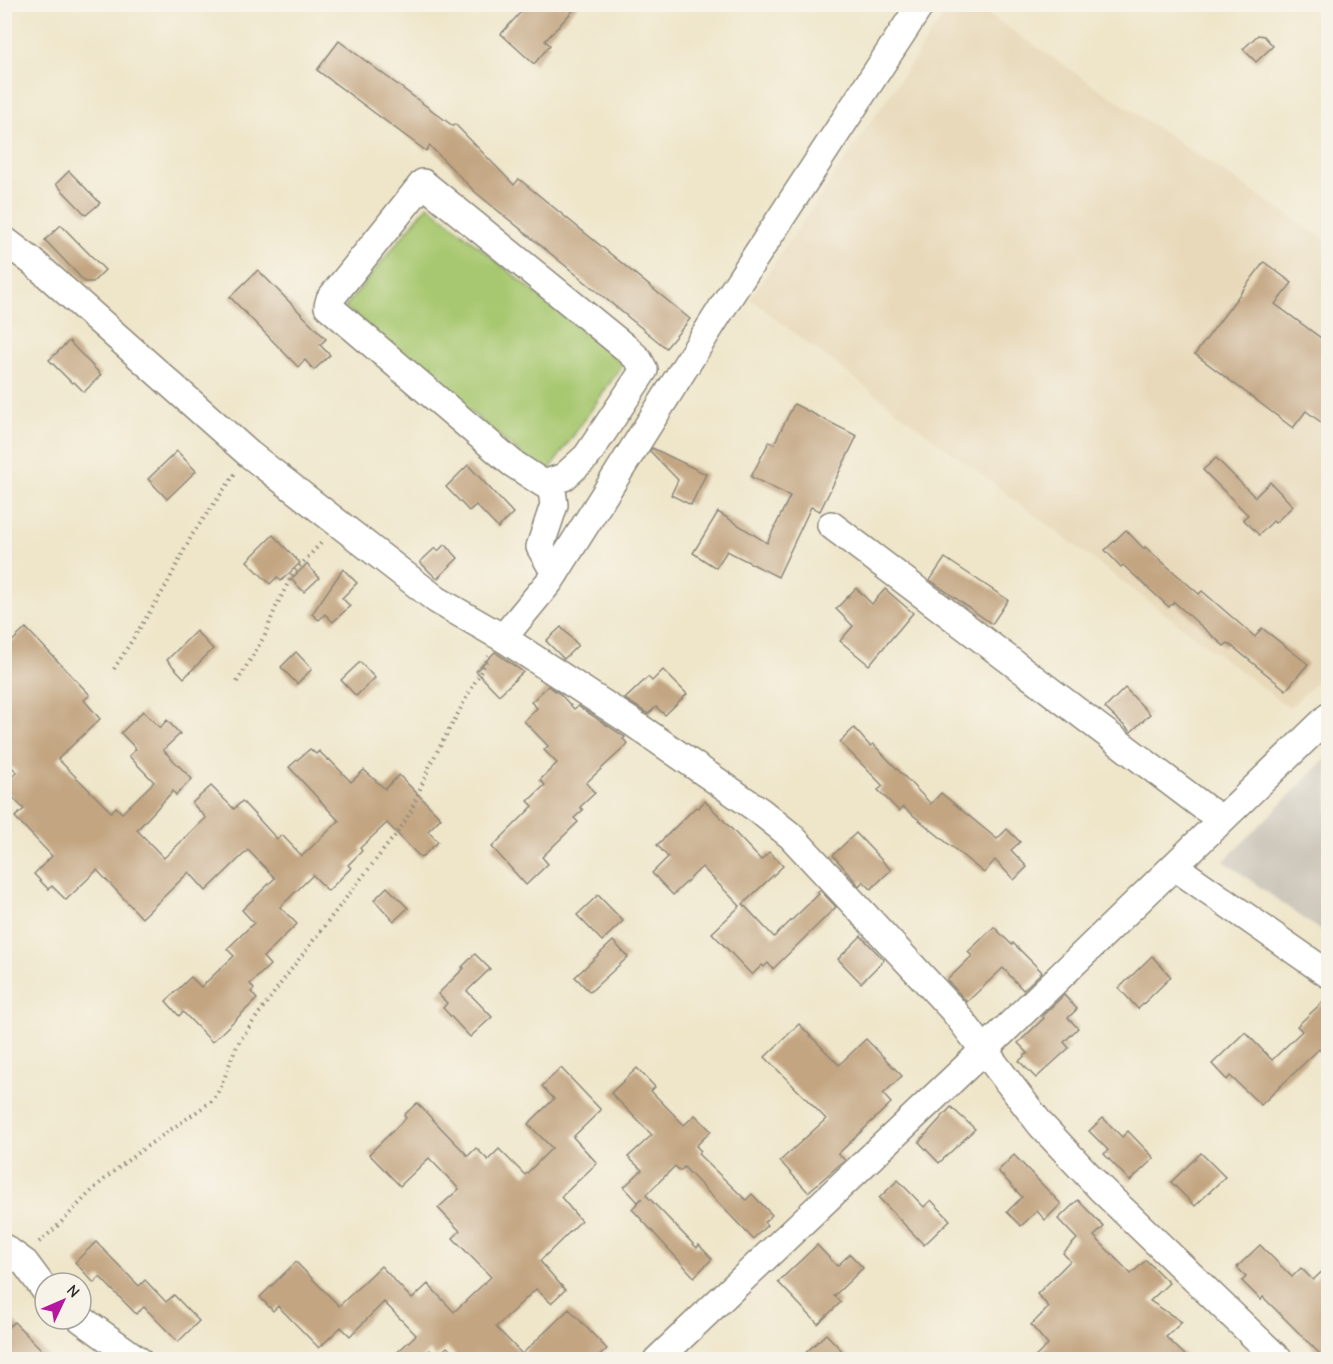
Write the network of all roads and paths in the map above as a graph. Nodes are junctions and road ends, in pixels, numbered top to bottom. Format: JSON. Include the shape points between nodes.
{"nodes":[{"id":1,"x":921,"y":4,"type":"edge"},
{"id":2,"x":4,"y":240,"type":"edge"},
{"id":3,"x":249,"y":454,"type":"junction"},
{"id":4,"x":550,"y":483,"type":"junction"},
{"id":5,"x":339,"y":525,"type":"junction"},
{"id":6,"x":831,"y":525,"type":"dead end"},
{"id":7,"x":555,"y":573,"type":"junction"},
{"id":8,"x":501,"y":637,"type":"junction"},
{"id":9,"x":114,"y":669,"type":"dead end"},
{"id":10,"x":237,"y":682,"type":"dead end"},
{"id":11,"x":1329,"y":717,"type":"edge"},
{"id":12,"x":1222,"y":819,"type":"junction"},
{"id":13,"x":1175,"y":867,"type":"junction"},
{"id":14,"x":1329,"y":974,"type":"edge"},
{"id":15,"x":984,"y":1050,"type":"junction"},
{"id":16,"x":12,"y":1253,"type":"edge"},
{"id":17,"x":33,"y":1277,"type":"edge"},
{"id":18,"x":93,"y":1327,"type":"edge"},
{"id":19,"x":138,"y":1359,"type":"edge"},
{"id":20,"x":657,"y":1359,"type":"edge"},
{"id":21,"x":1279,"y":1359,"type":"edge"}],
"edges":[{"from":1,"to":7,"type":"street","via":[[735,287]]},
{"from":2,"to":3,"type":"street"},
{"from":3,"to":5,"type":"street"},
{"from":3,"to":9,"type":"path","via":[[192,535],[166,586]]},
{"from":4,"to":4,"type":"street","via":[[544,484],[512,463],[328,306],[422,184],[626,348],[644,370],[587,456],[569,474]]},
{"from":4,"to":7,"type":"street","via":[[554,505],[540,547]]},
{"from":5,"to":8,"type":"street","via":[[437,600]]},
{"from":5,"to":10,"type":"path","via":[[294,571],[265,636]]},
{"from":6,"to":12,"type":"street"},
{"from":7,"to":8,"type":"street"},
{"from":8,"to":15,"type":"street","via":[[630,721],[790,836],[954,1011]]},
{"from":8,"to":16,"type":"path","via":[[430,765],[400,829],[237,1045],[221,1090],[212,1101],[123,1163],[58,1227]]},
{"from":11,"to":12,"type":"street"},
{"from":12,"to":13,"type":"street"},
{"from":13,"to":14,"type":"street"},
{"from":13,"to":15,"type":"street"},
{"from":15,"to":20,"type":"street"},
{"from":15,"to":21,"type":"street","via":[[1041,1125],[1101,1189]]},
{"from":16,"to":17,"type":"street"},
{"from":18,"to":19,"type":"street"}]}
